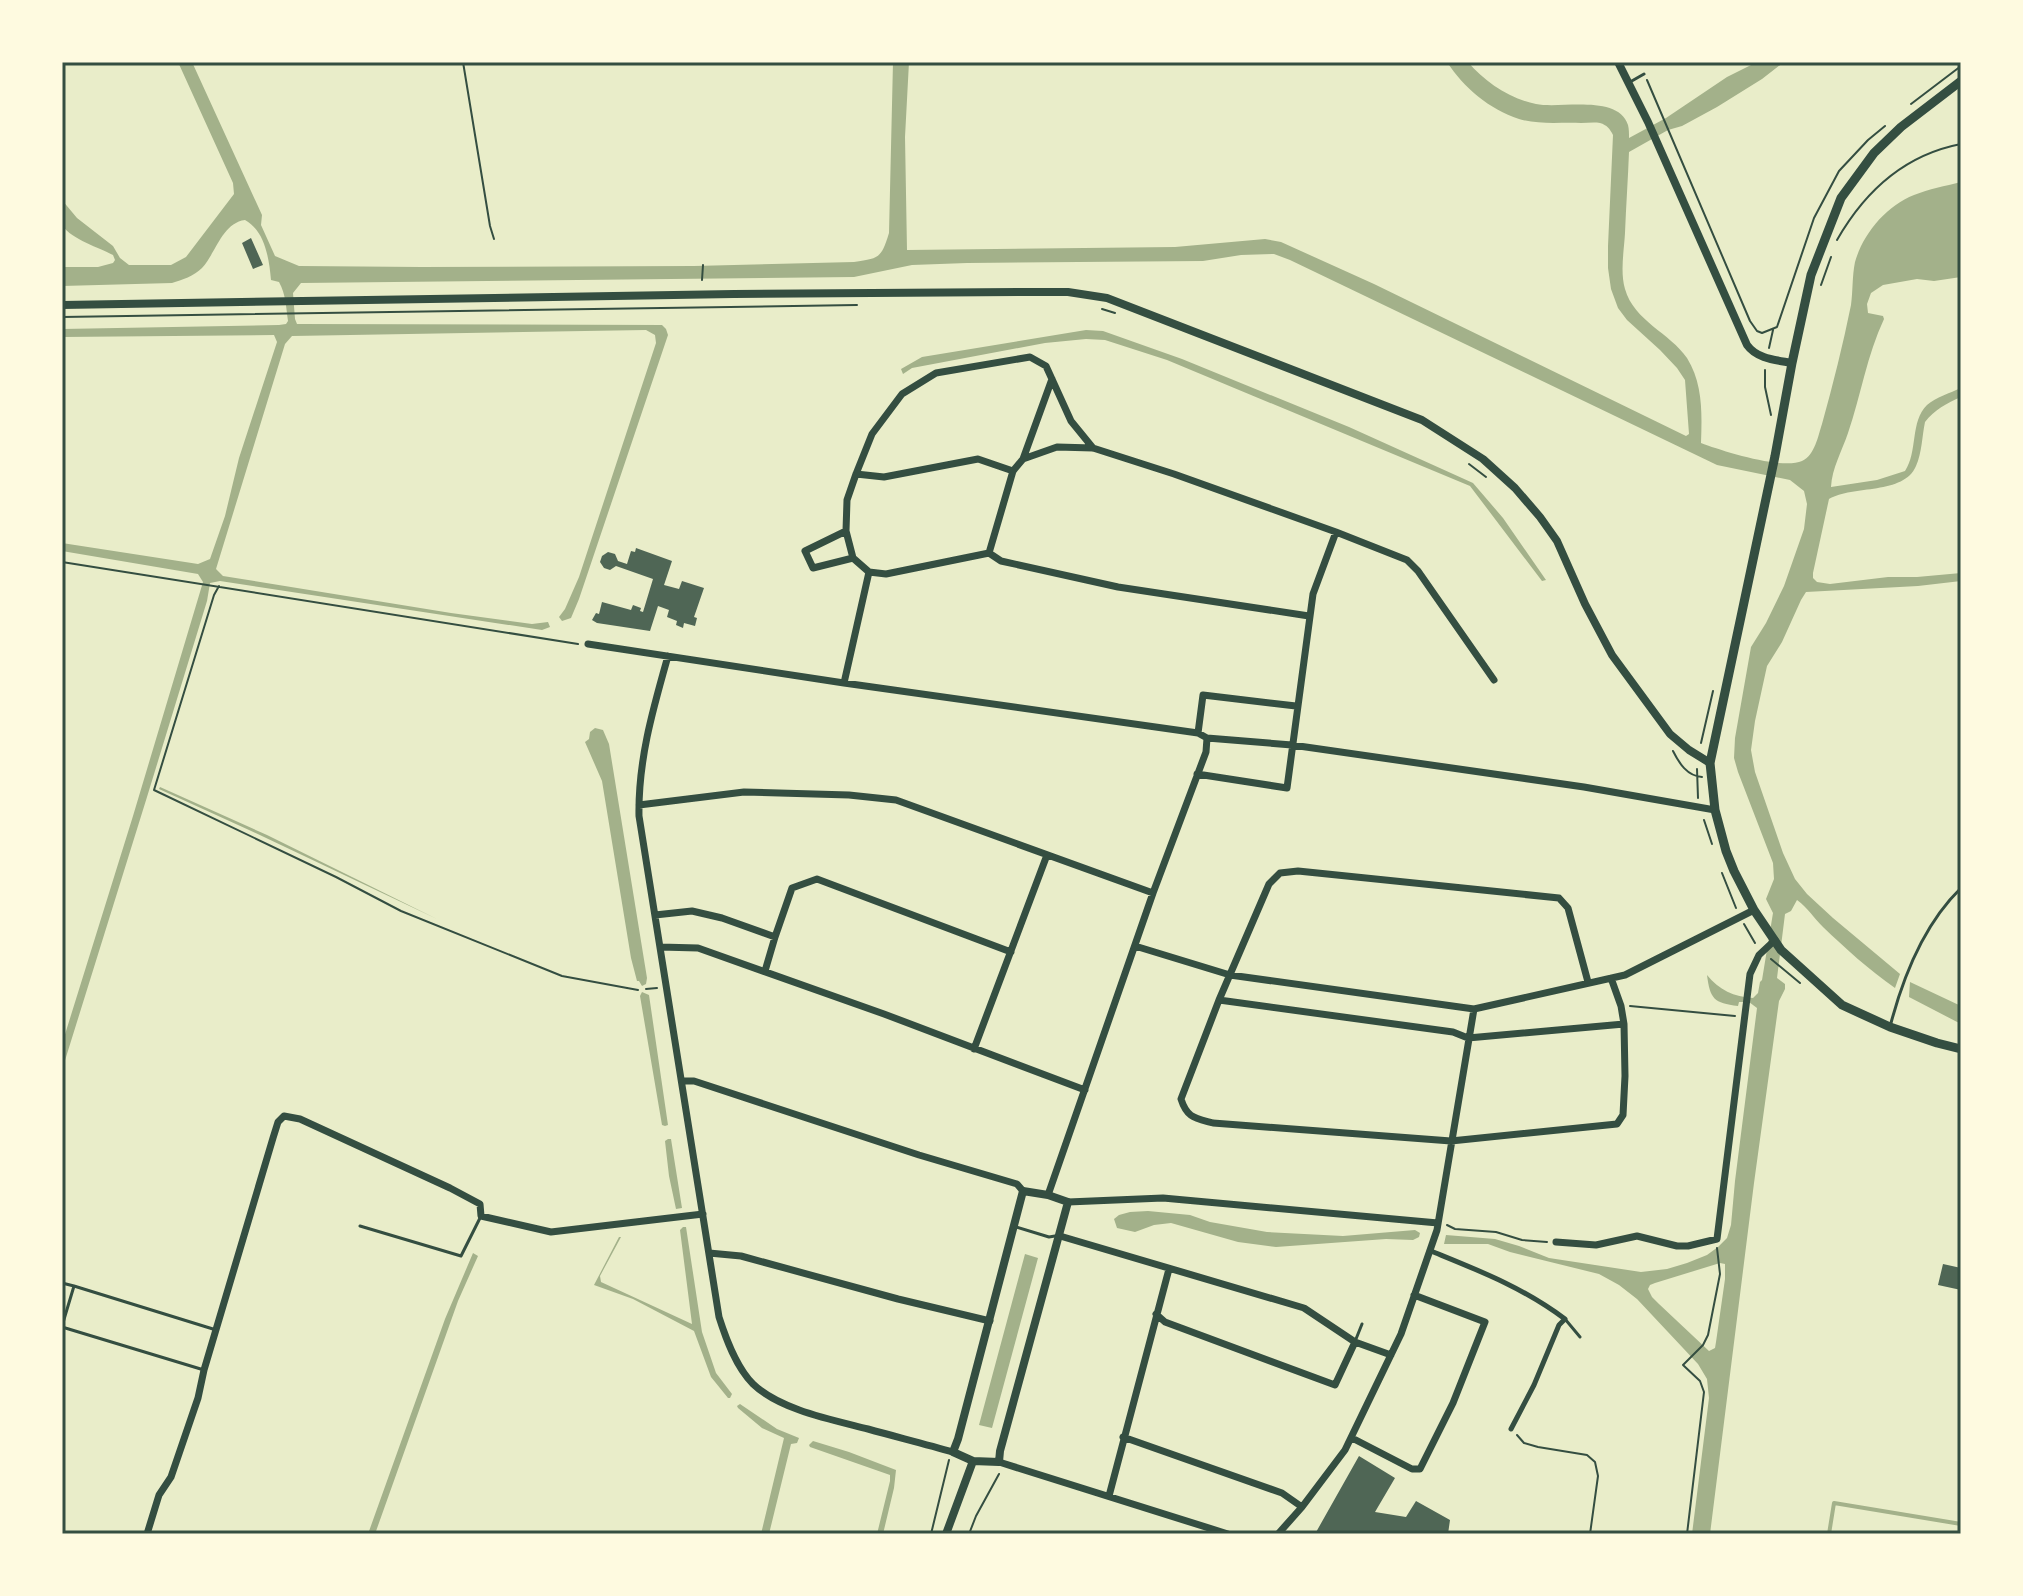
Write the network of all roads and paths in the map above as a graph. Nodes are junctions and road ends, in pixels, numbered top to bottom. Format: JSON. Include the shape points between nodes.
{"nodes":[{"id":1,"x":463,"y":62,"type":"edge"},
{"id":2,"x":1618,"y":62,"type":"edge"},
{"id":3,"x":1644,"y":74,"type":"joint"},
{"id":4,"x":1961,"y":81,"type":"edge"},
{"id":5,"x":1630,"y":82,"type":"junction"},
{"id":6,"x":1961,"y":144,"type":"edge"},
{"id":7,"x":494,"y":239,"type":"dead end"},
{"id":8,"x":1836,"y":243,"type":"dead end"},
{"id":9,"x":1831,"y":256,"type":"dead end"},
{"id":10,"x":703,"y":265,"type":"dead end"},
{"id":11,"x":702,"y":280,"type":"dead end"},
{"id":12,"x":1821,"y":283,"type":"dead end"},
{"id":13,"x":62,"y":305,"type":"edge"},
{"id":14,"x":299,"y":313,"type":"dead end"},
{"id":15,"x":62,"y":317,"type":"edge"},
{"id":16,"x":1767,"y":358,"type":"junction"},
{"id":17,"x":1792,"y":363,"type":"junction"},
{"id":18,"x":1052,"y":379,"type":"junction"},
{"id":19,"x":1772,"y":422,"type":"dead end"},
{"id":20,"x":1093,"y":448,"type":"junction"},
{"id":21,"x":1023,"y":459,"type":"junction"},
{"id":22,"x":1013,"y":471,"type":"junction"},
{"id":23,"x":856,"y":474,"type":"junction"},
{"id":24,"x":846,"y":531,"type":"junction"},
{"id":25,"x":1336,"y":532,"type":"junction"},
{"id":26,"x":989,"y":553,"type":"junction"},
{"id":27,"x":853,"y":558,"type":"junction"},
{"id":28,"x":62,"y":562,"type":"edge"},
{"id":29,"x":869,"y":572,"type":"junction"},
{"id":30,"x":218,"y":585,"type":"junction"},
{"id":31,"x":1309,"y":616,"type":"junction"},
{"id":32,"x":588,"y":644,"type":"joint"},
{"id":33,"x":668,"y":656,"type":"junction"},
{"id":34,"x":1494,"y":680,"type":"dead end"},
{"id":35,"x":844,"y":683,"type":"junction"},
{"id":36,"x":1296,"y":706,"type":"junction"},
{"id":37,"x":1198,"y":733,"type":"junction"},
{"id":38,"x":1207,"y":738,"type":"junction"},
{"id":39,"x":1292,"y":745,"type":"junction"},
{"id":40,"x":1710,"y":763,"type":"junction"},
{"id":41,"x":1197,"y":774,"type":"junction"},
{"id":42,"x":639,"y":805,"type":"junction"},
{"id":43,"x":1715,"y":810,"type":"junction"},
{"id":44,"x":1047,"y":855,"type":"junction"},
{"id":45,"x":1961,"y":888,"type":"edge"},
{"id":46,"x":1153,"y":893,"type":"junction"},
{"id":47,"x":1754,"y":910,"type":"junction"},
{"id":48,"x":655,"y":915,"type":"junction"},
{"id":49,"x":775,"y":937,"type":"junction"},
{"id":50,"x":1769,"y":944,"type":"junction"},
{"id":51,"x":1135,"y":946,"type":"junction"},
{"id":52,"x":660,"y":947,"type":"junction"},
{"id":53,"x":1011,"y":952,"type":"junction"},
{"id":54,"x":1780,"y":967,"type":"dead end"},
{"id":55,"x":765,"y":971,"type":"junction"},
{"id":56,"x":1230,"y":975,"type":"junction"},
{"id":57,"x":1611,"y":978,"type":"junction"},
{"id":58,"x":1588,"y":982,"type":"junction"},
{"id":59,"x":638,"y":990,"type":"dead end"},
{"id":60,"x":1219,"y":1000,"type":"junction"},
{"id":61,"x":1621,"y":1006,"type":"junction"},
{"id":62,"x":1474,"y":1009,"type":"junction"},
{"id":63,"x":1744,"y":1017,"type":"junction"},
{"id":64,"x":1624,"y":1024,"type":"junction"},
{"id":65,"x":1890,"y":1027,"type":"junction"},
{"id":66,"x":1468,"y":1038,"type":"junction"},
{"id":67,"x":974,"y":1049,"type":"junction"},
{"id":68,"x":1961,"y":1049,"type":"edge"},
{"id":69,"x":682,"y":1081,"type":"junction"},
{"id":70,"x":1085,"y":1090,"type":"junction"},
{"id":71,"x":1451,"y":1141,"type":"junction"},
{"id":72,"x":1023,"y":1191,"type":"junction"},
{"id":73,"x":1048,"y":1195,"type":"junction"},
{"id":74,"x":1068,"y":1202,"type":"junction"},
{"id":75,"x":703,"y":1214,"type":"junction"},
{"id":76,"x":481,"y":1216,"type":"junction"},
{"id":77,"x":1438,"y":1223,"type":"junction"},
{"id":78,"x":360,"y":1226,"type":"dead end"},
{"id":79,"x":1012,"y":1226,"type":"junction"},
{"id":80,"x":1060,"y":1236,"type":"junction"},
{"id":81,"x":1556,"y":1242,"type":"joint"},
{"id":82,"x":1431,"y":1251,"type":"junction"},
{"id":83,"x":1717,"y":1252,"type":"dead end"},
{"id":84,"x":709,"y":1253,"type":"junction"},
{"id":85,"x":1169,"y":1269,"type":"junction"},
{"id":86,"x":62,"y":1283,"type":"edge"},
{"id":87,"x":74,"y":1286,"type":"junction"},
{"id":88,"x":1414,"y":1295,"type":"junction"},
{"id":89,"x":1156,"y":1314,"type":"junction"},
{"id":90,"x":1565,"y":1319,"type":"junction"},
{"id":91,"x":990,"y":1321,"type":"junction"},
{"id":92,"x":1362,"y":1324,"type":"dead end"},
{"id":93,"x":62,"y":1326,"type":"edge"},
{"id":94,"x":216,"y":1330,"type":"junction"},
{"id":95,"x":1580,"y":1337,"type":"dead end"},
{"id":96,"x":1355,"y":1342,"type":"junction"},
{"id":97,"x":1391,"y":1355,"type":"junction"},
{"id":98,"x":204,"y":1370,"type":"junction"},
{"id":99,"x":1511,"y":1429,"type":"joint"},
{"id":100,"x":1123,"y":1437,"type":"junction"},
{"id":101,"x":1352,"y":1438,"type":"junction"},
{"id":102,"x":953,"y":1452,"type":"junction"},
{"id":103,"x":973,"y":1461,"type":"junction"},
{"id":104,"x":999,"y":1462,"type":"junction"},
{"id":105,"x":1109,"y":1496,"type":"junction"},
{"id":106,"x":1302,"y":1507,"type":"junction"},
{"id":107,"x":147,"y":1534,"type":"edge"},
{"id":108,"x":931,"y":1534,"type":"edge"},
{"id":109,"x":946,"y":1534,"type":"edge"},
{"id":110,"x":969,"y":1534,"type":"edge"},
{"id":111,"x":1228,"y":1534,"type":"edge"},
{"id":112,"x":1278,"y":1534,"type":"edge"},
{"id":113,"x":1590,"y":1534,"type":"edge"},
{"id":114,"x":1687,"y":1534,"type":"edge"}],
"edges":[{"from":1,"to":7,"type":"path"},
{"from":2,"to":5,"type":"street"},
{"from":3,"to":5,"type":"lane"},
{"from":3,"to":16,"type":"path","via":[[1750,321],[1762,333],[1775,328]]},
{"from":4,"to":17,"type":"main road","via":[[1874,153],[1841,198],[1811,275]]},
{"from":5,"to":16,"type":"street","via":[[1747,345]]},
{"from":6,"to":8,"type":"path","via":[[1904,166],[1875,187]]},
{"from":9,"to":12,"type":"path"},
{"from":10,"to":11,"type":"path"},
{"from":13,"to":40,"type":"street","via":[[1030,292],[1107,298],[1422,420],[1483,459],[1515,488],[1557,541],[1612,655],[1670,734]]},
{"from":14,"to":15,"type":"path"},
{"from":16,"to":17,"type":"street"},
{"from":16,"to":19,"type":"path","via":[[1764,378]]},
{"from":17,"to":40,"type":"main road"},
{"from":18,"to":20,"type":"street","via":[[1071,421]]},
{"from":18,"to":21,"type":"street"},
{"from":18,"to":23,"type":"street","via":[[1046,366],[1030,357],[936,373],[902,394],[872,434]]},
{"from":20,"to":21,"type":"street","via":[[1057,447]]},
{"from":20,"to":25,"type":"street"},
{"from":21,"to":22,"type":"street"},
{"from":22,"to":23,"type":"street","via":[[978,459],[884,477]]},
{"from":22,"to":26,"type":"street"},
{"from":23,"to":24,"type":"street","via":[[847,500]]},
{"from":24,"to":27,"type":"street"},
{"from":24,"to":27,"type":"street","via":[[805,551],[813,568]]},
{"from":25,"to":31,"type":"street"},
{"from":25,"to":34,"type":"street","via":[[1407,560]]},
{"from":26,"to":29,"type":"street","via":[[886,574]]},
{"from":26,"to":31,"type":"street","via":[[1001,561],[1118,587]]},
{"from":27,"to":29,"type":"street"},
{"from":28,"to":30,"type":"path"},
{"from":29,"to":35,"type":"street"},
{"from":30,"to":32,"type":"path"},
{"from":30,"to":59,"type":"path","via":[[154,790],[401,911],[562,976]]},
{"from":31,"to":36,"type":"street"},
{"from":32,"to":33,"type":"street"},
{"from":33,"to":35,"type":"street"},
{"from":33,"to":42,"type":"street","via":[[647,731]]},
{"from":35,"to":37,"type":"street"},
{"from":36,"to":37,"type":"street","via":[[1203,695]]},
{"from":36,"to":39,"type":"street"},
{"from":37,"to":38,"type":"street"},
{"from":38,"to":39,"type":"street"},
{"from":38,"to":41,"type":"street"},
{"from":39,"to":41,"type":"street","via":[[1287,788]]},
{"from":39,"to":43,"type":"street"},
{"from":40,"to":43,"type":"main road"},
{"from":41,"to":46,"type":"street"},
{"from":42,"to":44,"type":"street","via":[[744,792],[896,800]]},
{"from":42,"to":48,"type":"street"},
{"from":43,"to":47,"type":"main road","via":[[1726,851]]},
{"from":44,"to":46,"type":"street"},
{"from":44,"to":53,"type":"street"},
{"from":45,"to":65,"type":"lane","via":[[1927,931]]},
{"from":46,"to":51,"type":"street"},
{"from":47,"to":50,"type":"main road"},
{"from":47,"to":57,"type":"street"},
{"from":48,"to":49,"type":"street","via":[[692,911]]},
{"from":48,"to":52,"type":"street"},
{"from":49,"to":53,"type":"street","via":[[792,888],[817,879]]},
{"from":49,"to":55,"type":"street"},
{"from":50,"to":54,"type":"path"},
{"from":50,"to":63,"type":"street","via":[[1750,974]]},
{"from":50,"to":65,"type":"main road","via":[[1842,1005]]},
{"from":51,"to":56,"type":"street"},
{"from":51,"to":70,"type":"street"},
{"from":52,"to":55,"type":"street","via":[[698,948]]},
{"from":52,"to":69,"type":"street"},
{"from":53,"to":67,"type":"street"},
{"from":55,"to":67,"type":"street"},
{"from":56,"to":58,"type":"street","via":[[1269,884],[1280,873],[1298,871],[1559,898],[1568,908]]},
{"from":56,"to":60,"type":"street"},
{"from":56,"to":62,"type":"street"},
{"from":57,"to":58,"type":"street"},
{"from":57,"to":61,"type":"street"},
{"from":58,"to":62,"type":"street"},
{"from":60,"to":66,"type":"street"},
{"from":60,"to":71,"type":"street","via":[[1181,1099],[1191,1117],[1223,1124]]},
{"from":61,"to":63,"type":"path"},
{"from":61,"to":64,"type":"street"},
{"from":62,"to":66,"type":"street"},
{"from":63,"to":81,"type":"street","via":[[1717,1239],[1688,1246],[1637,1236],[1596,1245]]},
{"from":64,"to":66,"type":"street"},
{"from":64,"to":71,"type":"street","via":[[1623,1115],[1617,1124]]},
{"from":65,"to":68,"type":"main road"},
{"from":66,"to":71,"type":"street"},
{"from":67,"to":70,"type":"street"},
{"from":69,"to":72,"type":"street","via":[[1017,1184]]},
{"from":69,"to":75,"type":"street"},
{"from":70,"to":73,"type":"street"},
{"from":71,"to":77,"type":"street"},
{"from":72,"to":73,"type":"street"},
{"from":72,"to":79,"type":"street"},
{"from":73,"to":74,"type":"street"},
{"from":74,"to":77,"type":"street","via":[[1163,1198]]},
{"from":74,"to":80,"type":"street"},
{"from":75,"to":76,"type":"street","via":[[551,1232]]},
{"from":75,"to":84,"type":"street"},
{"from":76,"to":78,"type":"lane","via":[[461,1256]]},
{"from":76,"to":94,"type":"street","via":[[480,1204],[450,1188],[284,1116],[275,1130]]},
{"from":77,"to":81,"type":"path"},
{"from":77,"to":82,"type":"street"},
{"from":79,"to":80,"type":"lane"},
{"from":79,"to":91,"type":"street"},
{"from":80,"to":85,"type":"street"},
{"from":80,"to":104,"type":"street"},
{"from":82,"to":88,"type":"street"},
{"from":82,"to":90,"type":"street","via":[[1505,1282]]},
{"from":83,"to":114,"type":"path","via":[[1720,1274],[1708,1335],[1683,1365],[1704,1392]]},
{"from":84,"to":91,"type":"street","via":[[741,1256]]},
{"from":84,"to":102,"type":"street","via":[[722,1328],[753,1383],[787,1405]]},
{"from":85,"to":89,"type":"street"},
{"from":85,"to":96,"type":"street","via":[[1304,1308]]},
{"from":86,"to":87,"type":"lane"},
{"from":87,"to":93,"type":"lane"},
{"from":87,"to":94,"type":"lane"},
{"from":88,"to":97,"type":"street"},
{"from":88,"to":101,"type":"street","via":[[1485,1322],[1453,1403],[1420,1469]]},
{"from":89,"to":96,"type":"street","via":[[1165,1322],[1335,1385]]},
{"from":89,"to":100,"type":"street"},
{"from":90,"to":95,"type":"lane"},
{"from":90,"to":99,"type":"street"},
{"from":91,"to":102,"type":"street"},
{"from":92,"to":96,"type":"lane"},
{"from":93,"to":98,"type":"lane"},
{"from":94,"to":98,"type":"street"},
{"from":96,"to":97,"type":"street"},
{"from":97,"to":101,"type":"street"},
{"from":98,"to":107,"type":"street"},
{"from":99,"to":113,"type":"path","via":[[1529,1445],[1585,1454],[1593,1460],[1598,1476]]},
{"from":100,"to":105,"type":"street"},
{"from":100,"to":106,"type":"street","via":[[1282,1493]]},
{"from":101,"to":106,"type":"street"},
{"from":102,"to":103,"type":"street"},
{"from":102,"to":108,"type":"path"},
{"from":103,"to":104,"type":"street"},
{"from":103,"to":109,"type":"street"},
{"from":104,"to":105,"type":"street"},
{"from":104,"to":110,"type":"path","via":[[1000,1473]]},
{"from":105,"to":111,"type":"street"},
{"from":106,"to":112,"type":"street"}]}
